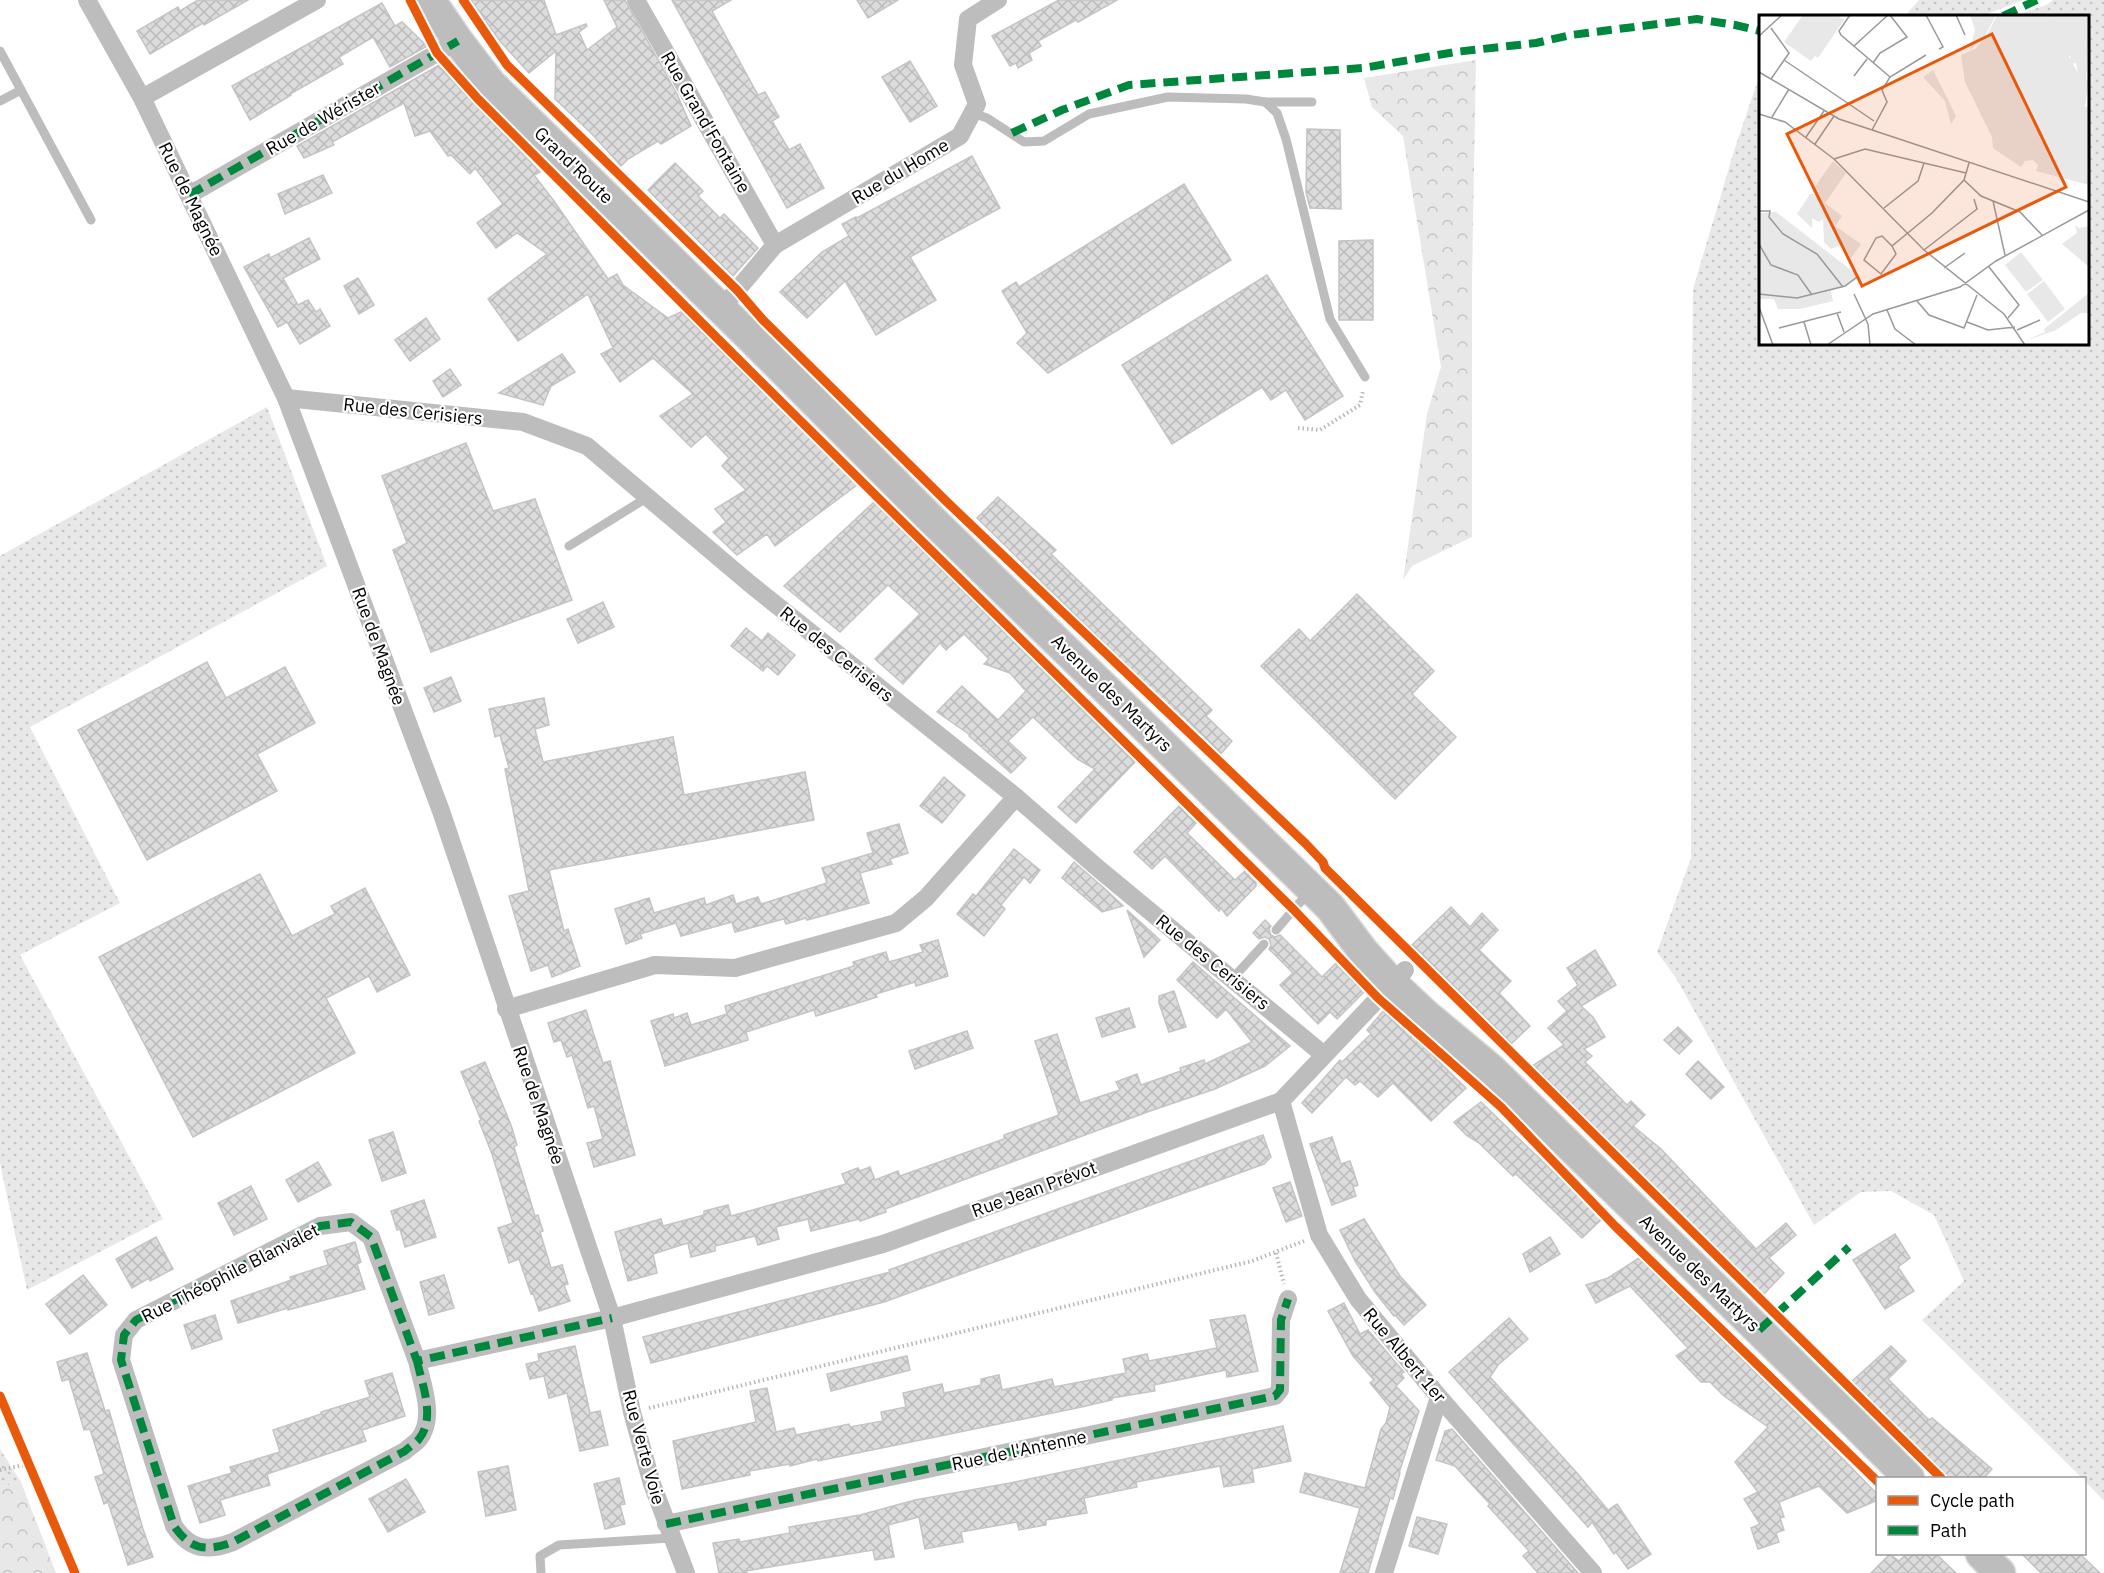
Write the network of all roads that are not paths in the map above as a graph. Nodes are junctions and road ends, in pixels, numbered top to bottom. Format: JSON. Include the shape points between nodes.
{"nodes":[{"id":1,"x":87,"y":0,"type":"edge"},
{"id":2,"x":317,"y":0,"type":"edge"},
{"id":3,"x":430,"y":0,"type":"edge"},
{"id":4,"x":636,"y":0,"type":"edge"},
{"id":5,"x":998,"y":0,"type":"edge"},
{"id":6,"x":458,"y":41,"type":"junction"},
{"id":7,"x":0,"y":51,"type":"edge"},
{"id":8,"x":21,"y":90,"type":"junction"},
{"id":9,"x":142,"y":98,"type":"junction"},
{"id":10,"x":0,"y":101,"type":"edge"},
{"id":11,"x":1265,"y":102,"type":"junction"},
{"id":12,"x":1312,"y":102,"type":"dead end"},
{"id":13,"x":972,"y":113,"type":"junction"},
{"id":14,"x":189,"y":195,"type":"junction"},
{"id":15,"x":90,"y":219,"type":"dead end"},
{"id":16,"x":775,"y":245,"type":"junction"},
{"id":17,"x":726,"y":313,"type":"junction"},
{"id":18,"x":1365,"y":377,"type":"road end"},
{"id":19,"x":286,"y":398,"type":"junction"},
{"id":20,"x":648,"y":497,"type":"junction"},
{"id":21,"x":569,"y":546,"type":"dead end"},
{"id":22,"x":1016,"y":797,"type":"junction"},
{"id":23,"x":1326,"y":902,"type":"junction"},
{"id":24,"x":1276,"y":930,"type":"dead end"},
{"id":25,"x":1264,"y":944,"type":"dead end"},
{"id":26,"x":1399,"y":976,"type":"junction"},
{"id":27,"x":1233,"y":978,"type":"junction"},
{"id":28,"x":507,"y":1009,"type":"junction"},
{"id":29,"x":1324,"y":1055,"type":"junction"},
{"id":30,"x":1281,"y":1101,"type":"junction"},
{"id":31,"x":1288,"y":1299,"type":"road end"},
{"id":32,"x":612,"y":1318,"type":"junction"},
{"id":33,"x":417,"y":1361,"type":"junction"},
{"id":34,"x":1439,"y":1397,"type":"junction"},
{"id":35,"x":1906,"y":1477,"type":"edge"},
{"id":36,"x":668,"y":1531,"type":"junction"},
{"id":37,"x":1983,"y":1555,"type":"edge"},
{"id":38,"x":541,"y":1573,"type":"edge"},
{"id":39,"x":686,"y":1573,"type":"edge"},
{"id":40,"x":1384,"y":1573,"type":"edge"},
{"id":41,"x":1593,"y":1573,"type":"edge"},
{"id":42,"x":2000,"y":1573,"type":"edge"}],
"edges":[{"from":1,"to":9,"type":"street","name":"Rue de Magnée"},
{"from":2,"to":9,"type":"street"},
{"from":3,"to":6,"type":"main road","name":"Grand'Route"},
{"from":4,"to":16,"type":"street","name":"Rue Grand'Fontaine"},
{"from":5,"to":13,"type":"street","via":[[968,19],[963,65],[977,104]]},
{"from":6,"to":14,"type":"street","name":"Rue de Wérister"},
{"from":6,"to":17,"type":"main road","name":"Grand'Route","via":[[491,84]]},
{"from":7,"to":8,"type":"lane"},
{"from":8,"to":10,"type":"lane"},
{"from":8,"to":15,"type":"lane"},
{"from":9,"to":14,"type":"street","name":"Rue de Magnée"},
{"from":11,"to":12,"type":"lane"},
{"from":11,"to":13,"type":"lane","via":[[1168,97],[1089,114],[1044,141],[1024,142]]},
{"from":11,"to":18,"type":"lane","via":[[1277,113],[1286,139],[1330,319]]},
{"from":13,"to":16,"type":"street","name":"Rue du Home","via":[[960,136]]},
{"from":14,"to":19,"type":"street","name":"Rue de Magnée"},
{"from":16,"to":17,"type":"street","name":"Rue du Home"},
{"from":17,"to":23,"type":"main road","name":"Avenue des Martyrs","via":[[929,517]]},
{"from":19,"to":20,"type":"street","name":"Rue des Cerisiers","via":[[523,422],[587,446]]},
{"from":19,"to":28,"type":"street","name":"Rue de Magnée","via":[[441,810]]},
{"from":20,"to":21,"type":"lane"},
{"from":20,"to":22,"type":"street","name":"Rue des Cerisiers"},
{"from":22,"to":27,"type":"street","name":"Rue des Cerisiers"},
{"from":22,"to":28,"type":"street","via":[[926,898],[896,923],[735,968],[655,965]]},
{"from":23,"to":24,"type":"lane"},
{"from":23,"to":26,"type":"main road","name":"Avenue des Martyrs"},
{"from":25,"to":27,"type":"lane"},
{"from":26,"to":29,"type":"street","name":"Rue Jean Prévot"},
{"from":26,"to":35,"type":"main road","name":"Avenue des Martyrs","via":[[1460,1022],[1491,1069]]},
{"from":27,"to":29,"type":"street","name":"Rue des Cerisiers"},
{"from":28,"to":32,"type":"street","name":"Rue de Magnée"},
{"from":29,"to":30,"type":"street","name":"Rue Jean Prévot"},
{"from":30,"to":32,"type":"street","name":"Rue Jean Prévot","via":[[883,1244]]},
{"from":30,"to":34,"type":"street","name":"Rue Albert 1er","via":[[1318,1235],[1358,1299]]},
{"from":31,"to":36,"type":"street","name":"Rue de l'Antenne","via":[[1281,1320],[1280,1390],[1275,1396]]},
{"from":32,"to":33,"type":"street"},
{"from":32,"to":36,"type":"street","name":"Rue Verte Voie","via":[[632,1412]]},
{"from":33,"to":33,"type":"street","name":"Rue Théophile Blanvalet","via":[[370,1237],[351,1222],[320,1226],[136,1320],[124,1335],[121,1360],[174,1526],[181,1537],[205,1548],[233,1542],[405,1451],[420,1439],[427,1423],[427,1409]]},
{"from":34,"to":40,"type":"street"},
{"from":34,"to":41,"type":"street","name":"Rue Albert 1er"},
{"from":36,"to":38,"type":"lane","via":[[559,1545],[540,1556]]},
{"from":36,"to":39,"type":"street","name":"Rue Verte Voie"},
{"from":37,"to":42,"type":"main road"}]}
